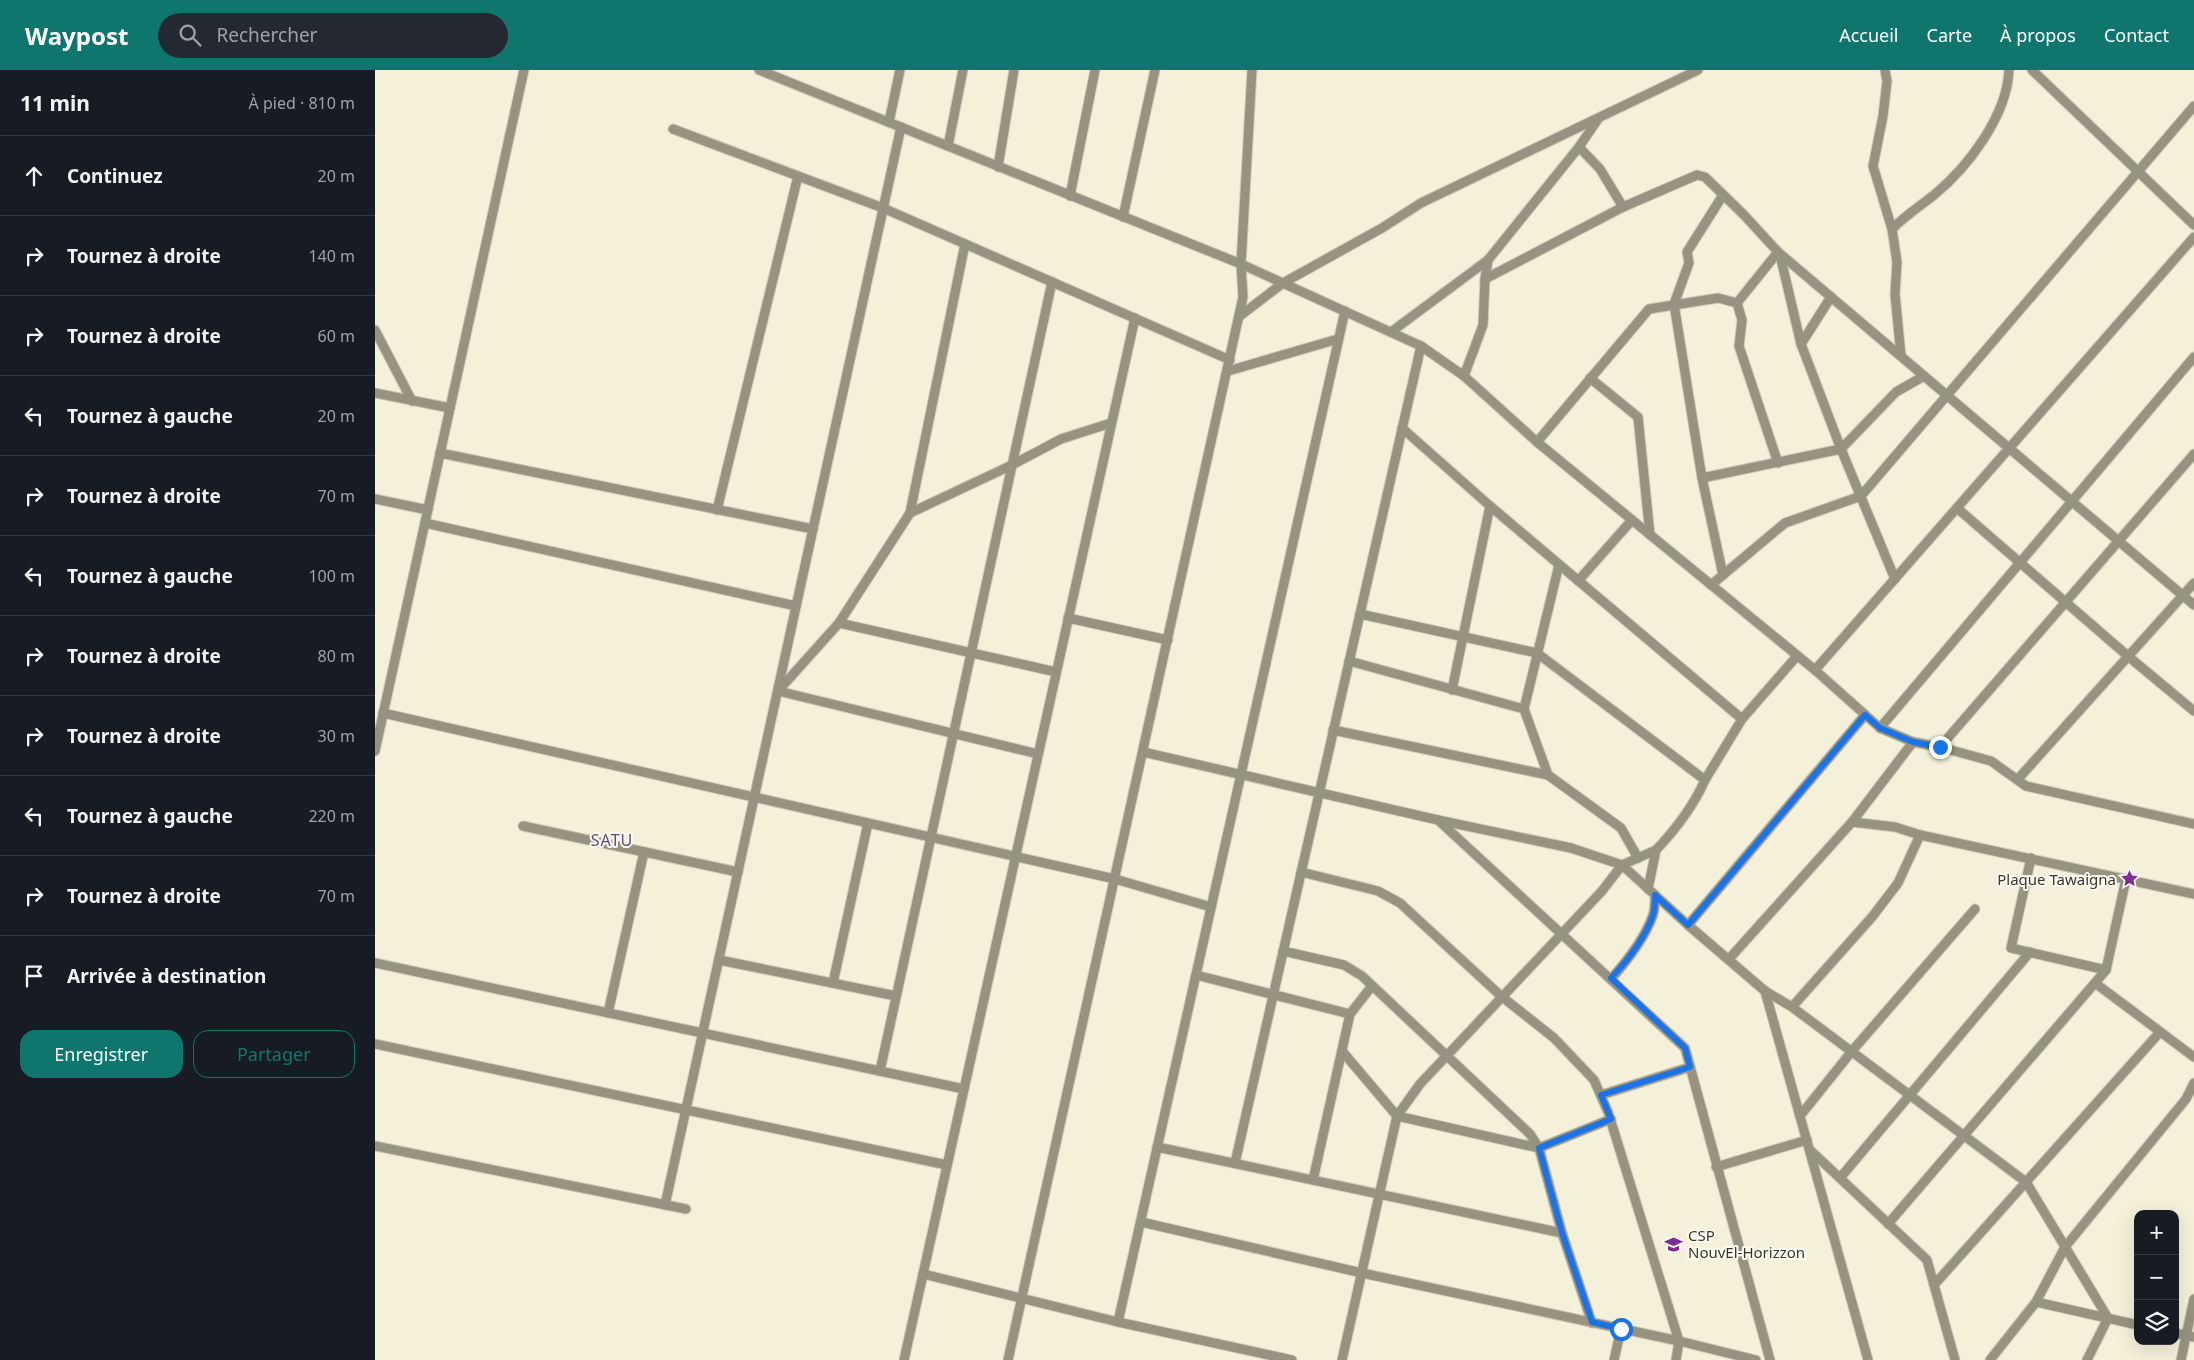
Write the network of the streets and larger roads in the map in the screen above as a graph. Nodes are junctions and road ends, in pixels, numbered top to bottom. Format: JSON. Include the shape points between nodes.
{"nodes":[{"id":1,"x":524,"y":70,"type":"edge"},
{"id":2,"x":759,"y":70,"type":"edge"},
{"id":3,"x":900,"y":70,"type":"edge"},
{"id":4,"x":963,"y":70,"type":"edge"},
{"id":5,"x":1014,"y":70,"type":"edge"},
{"id":6,"x":1095,"y":70,"type":"edge"},
{"id":7,"x":1155,"y":70,"type":"edge"},
{"id":8,"x":1252,"y":70,"type":"edge"},
{"id":9,"x":1885,"y":70,"type":"edge"},
{"id":10,"x":2009,"y":70,"type":"edge"},
{"id":11,"x":2032,"y":70,"type":"edge"},
{"id":12,"x":1694,"y":71,"type":"edge"},
{"id":13,"x":2194,"y":106,"type":"edge"},
{"id":14,"x":1599,"y":117,"type":"junction"},
{"id":15,"x":889,"y":122,"type":"junction"},
{"id":16,"x":901,"y":127,"type":"junction"},
{"id":17,"x":673,"y":129,"type":"dead end"},
{"id":18,"x":948,"y":146,"type":"junction"},
{"id":19,"x":1579,"y":147,"type":"junction"},
{"id":20,"x":998,"y":167,"type":"junction"},
{"id":21,"x":2137,"y":172,"type":"junction"},
{"id":22,"x":798,"y":176,"type":"junction"},
{"id":23,"x":1723,"y":195,"type":"junction"},
{"id":24,"x":1070,"y":196,"type":"junction"},
{"id":25,"x":1623,"y":207,"type":"junction"},
{"id":26,"x":883,"y":208,"type":"junction"},
{"id":27,"x":1123,"y":217,"type":"junction"},
{"id":28,"x":2194,"y":225,"type":"edge"},
{"id":29,"x":1892,"y":229,"type":"junction"},
{"id":30,"x":2194,"y":237,"type":"edge"},
{"id":31,"x":965,"y":244,"type":"junction"},
{"id":32,"x":1779,"y":253,"type":"junction"},
{"id":33,"x":1489,"y":260,"type":"junction"},
{"id":34,"x":1241,"y":264,"type":"junction"},
{"id":35,"x":1485,"y":279,"type":"junction"},
{"id":36,"x":1052,"y":282,"type":"junction"},
{"id":37,"x":1283,"y":283,"type":"junction"},
{"id":38,"x":1831,"y":297,"type":"junction"},
{"id":39,"x":1737,"y":303,"type":"junction"},
{"id":40,"x":1674,"y":304,"type":"junction"},
{"id":41,"x":1345,"y":311,"type":"junction"},
{"id":42,"x":1240,"y":316,"type":"junction"},
{"id":43,"x":1135,"y":318,"type":"junction"},
{"id":44,"x":375,"y":330,"type":"edge"},
{"id":45,"x":1391,"y":332,"type":"junction"},
{"id":46,"x":1338,"y":340,"type":"junction"},
{"id":47,"x":1801,"y":344,"type":"junction"},
{"id":48,"x":1421,"y":346,"type":"junction"},
{"id":49,"x":1901,"y":356,"type":"junction"},
{"id":50,"x":2194,"y":357,"type":"edge"},
{"id":51,"x":1231,"y":360,"type":"junction"},
{"id":52,"x":1228,"y":371,"type":"junction"},
{"id":53,"x":1464,"y":376,"type":"junction"},
{"id":54,"x":1924,"y":376,"type":"junction"},
{"id":55,"x":1590,"y":378,"type":"junction"},
{"id":56,"x":375,"y":393,"type":"edge"},
{"id":57,"x":1947,"y":395,"type":"junction"},
{"id":58,"x":412,"y":401,"type":"junction"},
{"id":59,"x":450,"y":408,"type":"junction"},
{"id":60,"x":1111,"y":422,"type":"junction"},
{"id":61,"x":1402,"y":428,"type":"junction"},
{"id":62,"x":1537,"y":442,"type":"junction"},
{"id":63,"x":2009,"y":448,"type":"junction"},
{"id":64,"x":1841,"y":449,"type":"junction"},
{"id":65,"x":440,"y":453,"type":"junction"},
{"id":66,"x":2194,"y":454,"type":"edge"},
{"id":67,"x":1778,"y":463,"type":"junction"},
{"id":68,"x":1012,"y":465,"type":"junction"},
{"id":69,"x":1702,"y":478,"type":"junction"},
{"id":70,"x":1861,"y":496,"type":"junction"},
{"id":71,"x":375,"y":499,"type":"edge"},
{"id":72,"x":2072,"y":501,"type":"junction"},
{"id":73,"x":1490,"y":506,"type":"junction"},
{"id":74,"x":1957,"y":508,"type":"junction"},
{"id":75,"x":428,"y":510,"type":"junction"},
{"id":76,"x":717,"y":510,"type":"junction"},
{"id":77,"x":910,"y":514,"type":"junction"},
{"id":78,"x":1632,"y":520,"type":"junction"},
{"id":79,"x":425,"y":523,"type":"junction"},
{"id":80,"x":813,"y":529,"type":"junction"},
{"id":81,"x":1650,"y":535,"type":"junction"},
{"id":82,"x":2119,"y":541,"type":"junction"},
{"id":83,"x":2020,"y":563,"type":"junction"},
{"id":84,"x":1559,"y":565,"type":"junction"},
{"id":85,"x":1723,"y":575,"type":"junction"},
{"id":86,"x":1895,"y":579,"type":"junction"},
{"id":87,"x":1579,"y":581,"type":"junction"},
{"id":88,"x":2194,"y":583,"type":"edge"},
{"id":89,"x":1711,"y":585,"type":"junction"},
{"id":90,"x":2184,"y":596,"type":"junction"},
{"id":91,"x":2066,"y":603,"type":"junction"},
{"id":92,"x":2194,"y":605,"type":"edge"},
{"id":93,"x":796,"y":606,"type":"junction"},
{"id":94,"x":1360,"y":614,"type":"junction"},
{"id":95,"x":1068,"y":618,"type":"junction"},
{"id":96,"x":839,"y":623,"type":"junction"},
{"id":97,"x":1463,"y":636,"type":"junction"},
{"id":98,"x":1168,"y":640,"type":"junction"},
{"id":99,"x":971,"y":653,"type":"junction"},
{"id":100,"x":1537,"y":653,"type":"junction"},
{"id":101,"x":1797,"y":656,"type":"junction"},
{"id":102,"x":2129,"y":657,"type":"junction"},
{"id":103,"x":1349,"y":661,"type":"junction"},
{"id":104,"x":1815,"y":670,"type":"junction"},
{"id":105,"x":1056,"y":672,"type":"junction"},
{"id":106,"x":778,"y":690,"type":"junction"},
{"id":107,"x":1451,"y":690,"type":"junction"},
{"id":108,"x":1524,"y":709,"type":"junction"},
{"id":109,"x":2194,"y":711,"type":"edge"},
{"id":110,"x":383,"y":713,"type":"junction"},
{"id":111,"x":1865,"y":715,"type":"junction"},
{"id":112,"x":1742,"y":719,"type":"junction"},
{"id":113,"x":1880,"y":728,"type":"junction"},
{"id":114,"x":1333,"y":730,"type":"junction"},
{"id":115,"x":953,"y":733,"type":"junction"},
{"id":116,"x":1913,"y":742,"type":"junction"},
{"id":117,"x":1940,"y":747,"type":"junction"},
{"id":118,"x":375,"y":751,"type":"edge"},
{"id":119,"x":1143,"y":752,"type":"junction"},
{"id":120,"x":1038,"y":754,"type":"junction"},
{"id":121,"x":1241,"y":775,"type":"junction"},
{"id":122,"x":1548,"y":775,"type":"junction"},
{"id":123,"x":2018,"y":778,"type":"junction"},
{"id":124,"x":1705,"y":780,"type":"junction"},
{"id":125,"x":1319,"y":793,"type":"junction"},
{"id":126,"x":755,"y":797,"type":"junction"},
{"id":127,"x":1438,"y":820,"type":"junction"},
{"id":128,"x":1852,"y":822,"type":"junction"},
{"id":129,"x":868,"y":823,"type":"junction"},
{"id":130,"x":2194,"y":824,"type":"edge"},
{"id":131,"x":523,"y":826,"type":"dead end"},
{"id":132,"x":1920,"y":835,"type":"junction"},
{"id":133,"x":931,"y":837,"type":"junction"},
{"id":134,"x":1656,"y":850,"type":"junction"},
{"id":135,"x":644,"y":852,"type":"junction"},
{"id":136,"x":1015,"y":856,"type":"junction"},
{"id":137,"x":1637,"y":858,"type":"junction"},
{"id":138,"x":2031,"y":858,"type":"junction"},
{"id":139,"x":1623,"y":865,"type":"junction"},
{"id":140,"x":738,"y":872,"type":"junction"},
{"id":141,"x":1301,"y":872,"type":"junction"},
{"id":142,"x":1115,"y":879,"type":"junction"},
{"id":143,"x":2126,"y":879,"type":"junction"},
{"id":144,"x":1652,"y":892,"type":"junction"},
{"id":145,"x":2194,"y":894,"type":"edge"},
{"id":146,"x":1211,"y":907,"type":"junction"},
{"id":147,"x":1975,"y":909,"type":"dead end"},
{"id":148,"x":1688,"y":925,"type":"junction"},
{"id":149,"x":1562,"y":933,"type":"junction"},
{"id":150,"x":1283,"y":951,"type":"junction"},
{"id":151,"x":2029,"y":952,"type":"junction"},
{"id":152,"x":1729,"y":959,"type":"junction"},
{"id":153,"x":719,"y":960,"type":"junction"},
{"id":154,"x":375,"y":963,"type":"edge"},
{"id":155,"x":2106,"y":970,"type":"junction"},
{"id":156,"x":1196,"y":975,"type":"junction"},
{"id":157,"x":1611,"y":978,"type":"junction"},
{"id":158,"x":2095,"y":982,"type":"junction"},
{"id":159,"x":833,"y":983,"type":"junction"},
{"id":160,"x":1372,"y":986,"type":"junction"},
{"id":161,"x":1765,"y":990,"type":"junction"},
{"id":162,"x":1273,"y":994,"type":"junction"},
{"id":163,"x":896,"y":996,"type":"junction"},
{"id":164,"x":1501,"y":996,"type":"junction"},
{"id":165,"x":1792,"y":1007,"type":"junction"},
{"id":166,"x":608,"y":1013,"type":"junction"},
{"id":167,"x":1350,"y":1014,"type":"junction"},
{"id":168,"x":2161,"y":1032,"type":"junction"},
{"id":169,"x":703,"y":1033,"type":"junction"},
{"id":170,"x":375,"y":1044,"type":"edge"},
{"id":171,"x":1342,"y":1050,"type":"junction"},
{"id":172,"x":1852,"y":1051,"type":"junction"},
{"id":173,"x":1447,"y":1055,"type":"junction"},
{"id":174,"x":2194,"y":1057,"type":"edge"},
{"id":175,"x":1690,"y":1067,"type":"junction"},
{"id":176,"x":880,"y":1071,"type":"junction"},
{"id":177,"x":2194,"y":1083,"type":"edge"},
{"id":178,"x":964,"y":1089,"type":"junction"},
{"id":179,"x":1911,"y":1094,"type":"junction"},
{"id":180,"x":1601,"y":1095,"type":"junction"},
{"id":181,"x":686,"y":1110,"type":"junction"},
{"id":182,"x":1397,"y":1116,"type":"junction"},
{"id":183,"x":1800,"y":1116,"type":"junction"},
{"id":184,"x":1611,"y":1119,"type":"junction"},
{"id":185,"x":1965,"y":1135,"type":"junction"},
{"id":186,"x":1808,"y":1144,"type":"junction"},
{"id":187,"x":375,"y":1146,"type":"edge"},
{"id":188,"x":1157,"y":1147,"type":"junction"},
{"id":189,"x":1539,"y":1148,"type":"junction"},
{"id":190,"x":1235,"y":1163,"type":"junction"},
{"id":191,"x":947,"y":1165,"type":"junction"},
{"id":192,"x":1715,"y":1167,"type":"junction"},
{"id":193,"x":1840,"y":1178,"type":"junction"},
{"id":194,"x":1313,"y":1180,"type":"junction"},
{"id":195,"x":2026,"y":1182,"type":"junction"},
{"id":196,"x":1379,"y":1194,"type":"junction"},
{"id":197,"x":665,"y":1205,"type":"junction"},
{"id":198,"x":686,"y":1209,"type":"dead end"},
{"id":199,"x":1141,"y":1222,"type":"junction"},
{"id":200,"x":1888,"y":1224,"type":"junction"},
{"id":201,"x":1562,"y":1233,"type":"junction"},
{"id":202,"x":2065,"y":1247,"type":"junction"},
{"id":203,"x":1362,"y":1273,"type":"junction"},
{"id":204,"x":923,"y":1274,"type":"junction"},
{"id":205,"x":1934,"y":1285,"type":"junction"},
{"id":206,"x":1021,"y":1298,"type":"junction"},
{"id":207,"x":2194,"y":1299,"type":"edge"},
{"id":208,"x":2036,"y":1302,"type":"junction"},
{"id":209,"x":2108,"y":1318,"type":"junction"},
{"id":210,"x":1118,"y":1322,"type":"junction"},
{"id":211,"x":1592,"y":1322,"type":"junction"},
{"id":212,"x":2134,"y":1324,"type":"edge"},
{"id":213,"x":1621,"y":1329,"type":"junction"},
{"id":214,"x":2190,"y":1336,"type":"edge"},
{"id":215,"x":1679,"y":1341,"type":"junction"},
{"id":216,"x":904,"y":1360,"type":"edge"},
{"id":217,"x":1008,"y":1360,"type":"edge"},
{"id":218,"x":1293,"y":1360,"type":"edge"},
{"id":219,"x":1343,"y":1360,"type":"edge"},
{"id":220,"x":1614,"y":1360,"type":"edge"},
{"id":221,"x":1676,"y":1360,"type":"edge"},
{"id":222,"x":1756,"y":1360,"type":"edge"},
{"id":223,"x":1770,"y":1360,"type":"edge"},
{"id":224,"x":1867,"y":1360,"type":"edge"},
{"id":225,"x":1955,"y":1360,"type":"edge"},
{"id":226,"x":1989,"y":1360,"type":"edge"},
{"id":227,"x":2087,"y":1360,"type":"edge"},
{"id":228,"x":2181,"y":1360,"type":"edge"}],
"edges":[{"from":1,"to":59,"type":"street"},
{"from":2,"to":15,"type":"street"},
{"from":3,"to":15,"type":"street"},
{"from":4,"to":18,"type":"street"},
{"from":5,"to":20,"type":"street"},
{"from":6,"to":24,"type":"street"},
{"from":7,"to":27,"type":"street"},
{"from":8,"to":34,"type":"street"},
{"from":9,"to":29,"type":"street","via":[[1887,82],[1883,116],[1873,166]]},
{"from":10,"to":29,"type":"street","via":[[1994,123],[1979,144],[1946,183]]},
{"from":11,"to":21,"type":"street"},
{"from":12,"to":14,"type":"street"},
{"from":13,"to":21,"type":"street"},
{"from":14,"to":19,"type":"street"},
{"from":14,"to":37,"type":"street","via":[[1435,196]]},
{"from":15,"to":16,"type":"street"},
{"from":16,"to":18,"type":"street"},
{"from":16,"to":26,"type":"street"},
{"from":17,"to":22,"type":"street"},
{"from":18,"to":20,"type":"street"},
{"from":19,"to":25,"type":"street","via":[[1600,170]]},
{"from":19,"to":33,"type":"street"},
{"from":20,"to":24,"type":"street"},
{"from":21,"to":28,"type":"street"},
{"from":21,"to":57,"type":"street"},
{"from":22,"to":26,"type":"street"},
{"from":22,"to":76,"type":"street"},
{"from":23,"to":25,"type":"street","via":[[1705,177],[1697,175]]},
{"from":23,"to":32,"type":"street"},
{"from":23,"to":40,"type":"street","via":[[1687,252],[1689,263]]},
{"from":24,"to":27,"type":"street"},
{"from":25,"to":35,"type":"street"},
{"from":26,"to":31,"type":"street"},
{"from":26,"to":80,"type":"street"},
{"from":27,"to":34,"type":"street"},
{"from":29,"to":49,"type":"street","via":[[1897,262],[1895,294]]},
{"from":30,"to":63,"type":"street"},
{"from":31,"to":36,"type":"street"},
{"from":31,"to":77,"type":"street"},
{"from":32,"to":38,"type":"street"},
{"from":32,"to":39,"type":"street"},
{"from":32,"to":47,"type":"street"},
{"from":33,"to":35,"type":"street"},
{"from":33,"to":45,"type":"street"},
{"from":34,"to":37,"type":"street"},
{"from":34,"to":42,"type":"street","via":[[1243,297]]},
{"from":35,"to":53,"type":"street","via":[[1483,325]]},
{"from":36,"to":43,"type":"street"},
{"from":36,"to":68,"type":"street"},
{"from":37,"to":41,"type":"street"},
{"from":37,"to":42,"type":"street"},
{"from":38,"to":47,"type":"street"},
{"from":38,"to":49,"type":"street"},
{"from":39,"to":40,"type":"street","via":[[1718,298]]},
{"from":39,"to":67,"type":"street","via":[[1741,320],[1739,346]]},
{"from":40,"to":55,"type":"street","via":[[1649,309]]},
{"from":40,"to":69,"type":"street"},
{"from":41,"to":45,"type":"street"},
{"from":41,"to":46,"type":"street"},
{"from":42,"to":51,"type":"street"},
{"from":43,"to":51,"type":"street"},
{"from":43,"to":60,"type":"street"},
{"from":44,"to":58,"type":"street"},
{"from":45,"to":48,"type":"street"},
{"from":46,"to":52,"type":"street"},
{"from":46,"to":121,"type":"street"},
{"from":47,"to":64,"type":"street"},
{"from":48,"to":53,"type":"street"},
{"from":48,"to":61,"type":"street"},
{"from":49,"to":54,"type":"street"},
{"from":50,"to":72,"type":"street"},
{"from":51,"to":52,"type":"street"},
{"from":52,"to":98,"type":"street"},
{"from":53,"to":62,"type":"street"},
{"from":54,"to":57,"type":"street"},
{"from":54,"to":64,"type":"street","via":[[1896,392]]},
{"from":55,"to":62,"type":"street"},
{"from":55,"to":81,"type":"street","via":[[1638,417]]},
{"from":56,"to":58,"type":"street"},
{"from":57,"to":63,"type":"street"},
{"from":57,"to":70,"type":"street"},
{"from":58,"to":59,"type":"street"},
{"from":59,"to":65,"type":"street"},
{"from":60,"to":68,"type":"street","via":[[1061,439]]},
{"from":60,"to":95,"type":"street"},
{"from":61,"to":73,"type":"street"},
{"from":61,"to":94,"type":"street"},
{"from":62,"to":78,"type":"street"},
{"from":63,"to":72,"type":"street"},
{"from":63,"to":74,"type":"street"},
{"from":64,"to":67,"type":"street"},
{"from":64,"to":70,"type":"street"},
{"from":65,"to":75,"type":"street"},
{"from":65,"to":76,"type":"street"},
{"from":66,"to":82,"type":"street"},
{"from":67,"to":69,"type":"street"},
{"from":68,"to":77,"type":"street"},
{"from":68,"to":99,"type":"street"},
{"from":69,"to":85,"type":"street"},
{"from":70,"to":85,"type":"street","via":[[1785,523]]},
{"from":70,"to":86,"type":"street"},
{"from":71,"to":75,"type":"street"},
{"from":72,"to":82,"type":"street"},
{"from":72,"to":83,"type":"street"},
{"from":73,"to":84,"type":"street"},
{"from":73,"to":97,"type":"street"},
{"from":74,"to":83,"type":"street"},
{"from":74,"to":86,"type":"street"},
{"from":75,"to":79,"type":"street"},
{"from":76,"to":80,"type":"street"},
{"from":77,"to":96,"type":"street"},
{"from":78,"to":81,"type":"street"},
{"from":78,"to":87,"type":"street"},
{"from":79,"to":93,"type":"street"},
{"from":79,"to":110,"type":"street"},
{"from":80,"to":93,"type":"street"},
{"from":81,"to":89,"type":"street"},
{"from":82,"to":90,"type":"street"},
{"from":82,"to":91,"type":"street"},
{"from":83,"to":91,"type":"street"},
{"from":83,"to":113,"type":"street"},
{"from":84,"to":87,"type":"street"},
{"from":84,"to":100,"type":"street"},
{"from":85,"to":89,"type":"street"},
{"from":86,"to":104,"type":"street"},
{"from":87,"to":112,"type":"street"},
{"from":88,"to":90,"type":"street"},
{"from":89,"to":101,"type":"street"},
{"from":90,"to":92,"type":"street"},
{"from":90,"to":102,"type":"street"},
{"from":91,"to":102,"type":"street"},
{"from":91,"to":117,"type":"street"},
{"from":93,"to":106,"type":"street"},
{"from":94,"to":97,"type":"street"},
{"from":94,"to":103,"type":"street"},
{"from":95,"to":98,"type":"street"},
{"from":95,"to":105,"type":"street"},
{"from":96,"to":99,"type":"street"},
{"from":96,"to":106,"type":"street"},
{"from":97,"to":100,"type":"street"},
{"from":97,"to":107,"type":"street"},
{"from":98,"to":119,"type":"street"},
{"from":99,"to":105,"type":"street"},
{"from":99,"to":115,"type":"street"},
{"from":100,"to":108,"type":"street"},
{"from":100,"to":124,"type":"street"},
{"from":101,"to":104,"type":"street"},
{"from":101,"to":112,"type":"street"},
{"from":102,"to":109,"type":"street"},
{"from":102,"to":123,"type":"street"},
{"from":103,"to":107,"type":"street"},
{"from":103,"to":114,"type":"street"},
{"from":104,"to":111,"type":"street"},
{"from":105,"to":120,"type":"street"},
{"from":106,"to":115,"type":"street"},
{"from":106,"to":126,"type":"street"},
{"from":107,"to":108,"type":"street"},
{"from":108,"to":122,"type":"street"},
{"from":110,"to":118,"type":"street"},
{"from":110,"to":126,"type":"street"},
{"from":111,"to":113,"type":"street"},
{"from":111,"to":148,"type":"street"},
{"from":112,"to":124,"type":"street"},
{"from":113,"to":116,"type":"street"},
{"from":114,"to":122,"type":"street"},
{"from":114,"to":125,"type":"street"},
{"from":115,"to":120,"type":"street"},
{"from":115,"to":133,"type":"street"},
{"from":116,"to":117,"type":"street"},
{"from":116,"to":128,"type":"street"},
{"from":117,"to":123,"type":"street","via":[[1991,762]]},
{"from":119,"to":121,"type":"street"},
{"from":119,"to":142,"type":"street"},
{"from":120,"to":136,"type":"street"},
{"from":121,"to":125,"type":"street"},
{"from":121,"to":146,"type":"street"},
{"from":122,"to":137,"type":"street","via":[[1621,828]]},
{"from":123,"to":130,"type":"street","via":[[2027,786]]},
{"from":124,"to":134,"type":"street","via":[[1679,826]]},
{"from":125,"to":127,"type":"street"},
{"from":125,"to":141,"type":"street"},
{"from":126,"to":129,"type":"street"},
{"from":126,"to":140,"type":"street"},
{"from":127,"to":139,"type":"street","via":[[1571,848]]},
{"from":127,"to":149,"type":"street"},
{"from":128,"to":132,"type":"street"},
{"from":128,"to":152,"type":"street"},
{"from":129,"to":133,"type":"street"},
{"from":129,"to":159,"type":"street"},
{"from":131,"to":135,"type":"street"},
{"from":132,"to":138,"type":"street"},
{"from":132,"to":165,"type":"street","via":[[1898,883]]},
{"from":133,"to":136,"type":"street"},
{"from":133,"to":163,"type":"street"},
{"from":134,"to":137,"type":"street"},
{"from":134,"to":144,"type":"street"},
{"from":135,"to":140,"type":"street"},
{"from":135,"to":166,"type":"street"},
{"from":136,"to":142,"type":"street"},
{"from":136,"to":178,"type":"street"},
{"from":137,"to":139,"type":"street"},
{"from":138,"to":143,"type":"street"},
{"from":138,"to":151,"type":"street","via":[[2011,948]]},
{"from":139,"to":144,"type":"street"},
{"from":139,"to":149,"type":"street"},
{"from":140,"to":153,"type":"street"},
{"from":141,"to":150,"type":"street"},
{"from":141,"to":164,"type":"street","via":[[1378,891],[1400,903]]},
{"from":142,"to":146,"type":"street"},
{"from":142,"to":206,"type":"street"},
{"from":143,"to":145,"type":"street"},
{"from":143,"to":155,"type":"street"},
{"from":144,"to":148,"type":"street"},
{"from":144,"to":157,"type":"street","via":[[1653,915],[1637,945]]},
{"from":146,"to":156,"type":"street"},
{"from":147,"to":172,"type":"street"},
{"from":148,"to":152,"type":"street"},
{"from":149,"to":157,"type":"street"},
{"from":149,"to":164,"type":"street"},
{"from":150,"to":160,"type":"street","via":[[1343,965]]},
{"from":150,"to":162,"type":"street"},
{"from":151,"to":155,"type":"street"},
{"from":151,"to":179,"type":"street"},
{"from":152,"to":161,"type":"street"},
{"from":153,"to":159,"type":"street"},
{"from":153,"to":169,"type":"street"},
{"from":154,"to":166,"type":"street"},
{"from":155,"to":158,"type":"street"},
{"from":156,"to":162,"type":"street"},
{"from":156,"to":188,"type":"street"},
{"from":157,"to":175,"type":"street","via":[[1685,1048]]},
{"from":158,"to":168,"type":"street"},
{"from":158,"to":185,"type":"street"},
{"from":159,"to":163,"type":"street"},
{"from":160,"to":167,"type":"street"},
{"from":160,"to":173,"type":"street"},
{"from":161,"to":165,"type":"street"},
{"from":161,"to":183,"type":"street"},
{"from":162,"to":167,"type":"street"},
{"from":162,"to":190,"type":"street"},
{"from":163,"to":176,"type":"street"},
{"from":164,"to":173,"type":"street"},
{"from":164,"to":180,"type":"street","via":[[1554,1038],[1594,1080]]},
{"from":165,"to":172,"type":"street"},
{"from":166,"to":169,"type":"street"},
{"from":167,"to":171,"type":"street"},
{"from":168,"to":174,"type":"street"},
{"from":168,"to":195,"type":"street"},
{"from":169,"to":176,"type":"street"},
{"from":169,"to":181,"type":"street"},
{"from":170,"to":181,"type":"street"},
{"from":171,"to":182,"type":"street"},
{"from":171,"to":194,"type":"street"},
{"from":172,"to":179,"type":"street"},
{"from":172,"to":183,"type":"street"},
{"from":173,"to":182,"type":"street"},
{"from":173,"to":189,"type":"street","via":[[1530,1134]]},
{"from":175,"to":180,"type":"street"},
{"from":175,"to":192,"type":"street"},
{"from":176,"to":178,"type":"street"},
{"from":177,"to":202,"type":"street","via":[[2186,1099]]},
{"from":178,"to":191,"type":"street"},
{"from":179,"to":185,"type":"street"},
{"from":179,"to":193,"type":"street"},
{"from":180,"to":184,"type":"street"},
{"from":181,"to":191,"type":"street"},
{"from":181,"to":197,"type":"street"},
{"from":182,"to":189,"type":"street"},
{"from":182,"to":196,"type":"street"},
{"from":183,"to":186,"type":"street"},
{"from":184,"to":189,"type":"street"},
{"from":184,"to":215,"type":"street"},
{"from":185,"to":195,"type":"street"},
{"from":185,"to":200,"type":"street"},
{"from":186,"to":192,"type":"street"},
{"from":186,"to":193,"type":"street"},
{"from":186,"to":224,"type":"street"},
{"from":187,"to":197,"type":"street"},
{"from":188,"to":190,"type":"street"},
{"from":188,"to":199,"type":"street"},
{"from":189,"to":201,"type":"street"},
{"from":190,"to":194,"type":"street"},
{"from":191,"to":204,"type":"street"},
{"from":192,"to":223,"type":"street"},
{"from":193,"to":200,"type":"street"},
{"from":194,"to":196,"type":"street"},
{"from":195,"to":202,"type":"street"},
{"from":195,"to":205,"type":"street"},
{"from":196,"to":201,"type":"street"},
{"from":196,"to":203,"type":"street"},
{"from":197,"to":198,"type":"street"},
{"from":199,"to":203,"type":"street"},
{"from":199,"to":210,"type":"street"},
{"from":200,"to":205,"type":"street","via":[[1927,1260]]},
{"from":201,"to":211,"type":"street"},
{"from":202,"to":208,"type":"street"},
{"from":202,"to":209,"type":"street"},
{"from":203,"to":211,"type":"street"},
{"from":203,"to":219,"type":"street"},
{"from":204,"to":206,"type":"street"},
{"from":204,"to":216,"type":"street"},
{"from":205,"to":225,"type":"street"},
{"from":206,"to":210,"type":"street"},
{"from":206,"to":217,"type":"street"},
{"from":207,"to":214,"type":"street"},
{"from":208,"to":209,"type":"street"},
{"from":208,"to":226,"type":"street"},
{"from":209,"to":212,"type":"street"},
{"from":209,"to":227,"type":"street"},
{"from":210,"to":218,"type":"street"},
{"from":211,"to":213,"type":"street"},
{"from":213,"to":215,"type":"street"},
{"from":213,"to":220,"type":"street"},
{"from":214,"to":228,"type":"street"},
{"from":215,"to":221,"type":"street"},
{"from":215,"to":222,"type":"street"}]}
